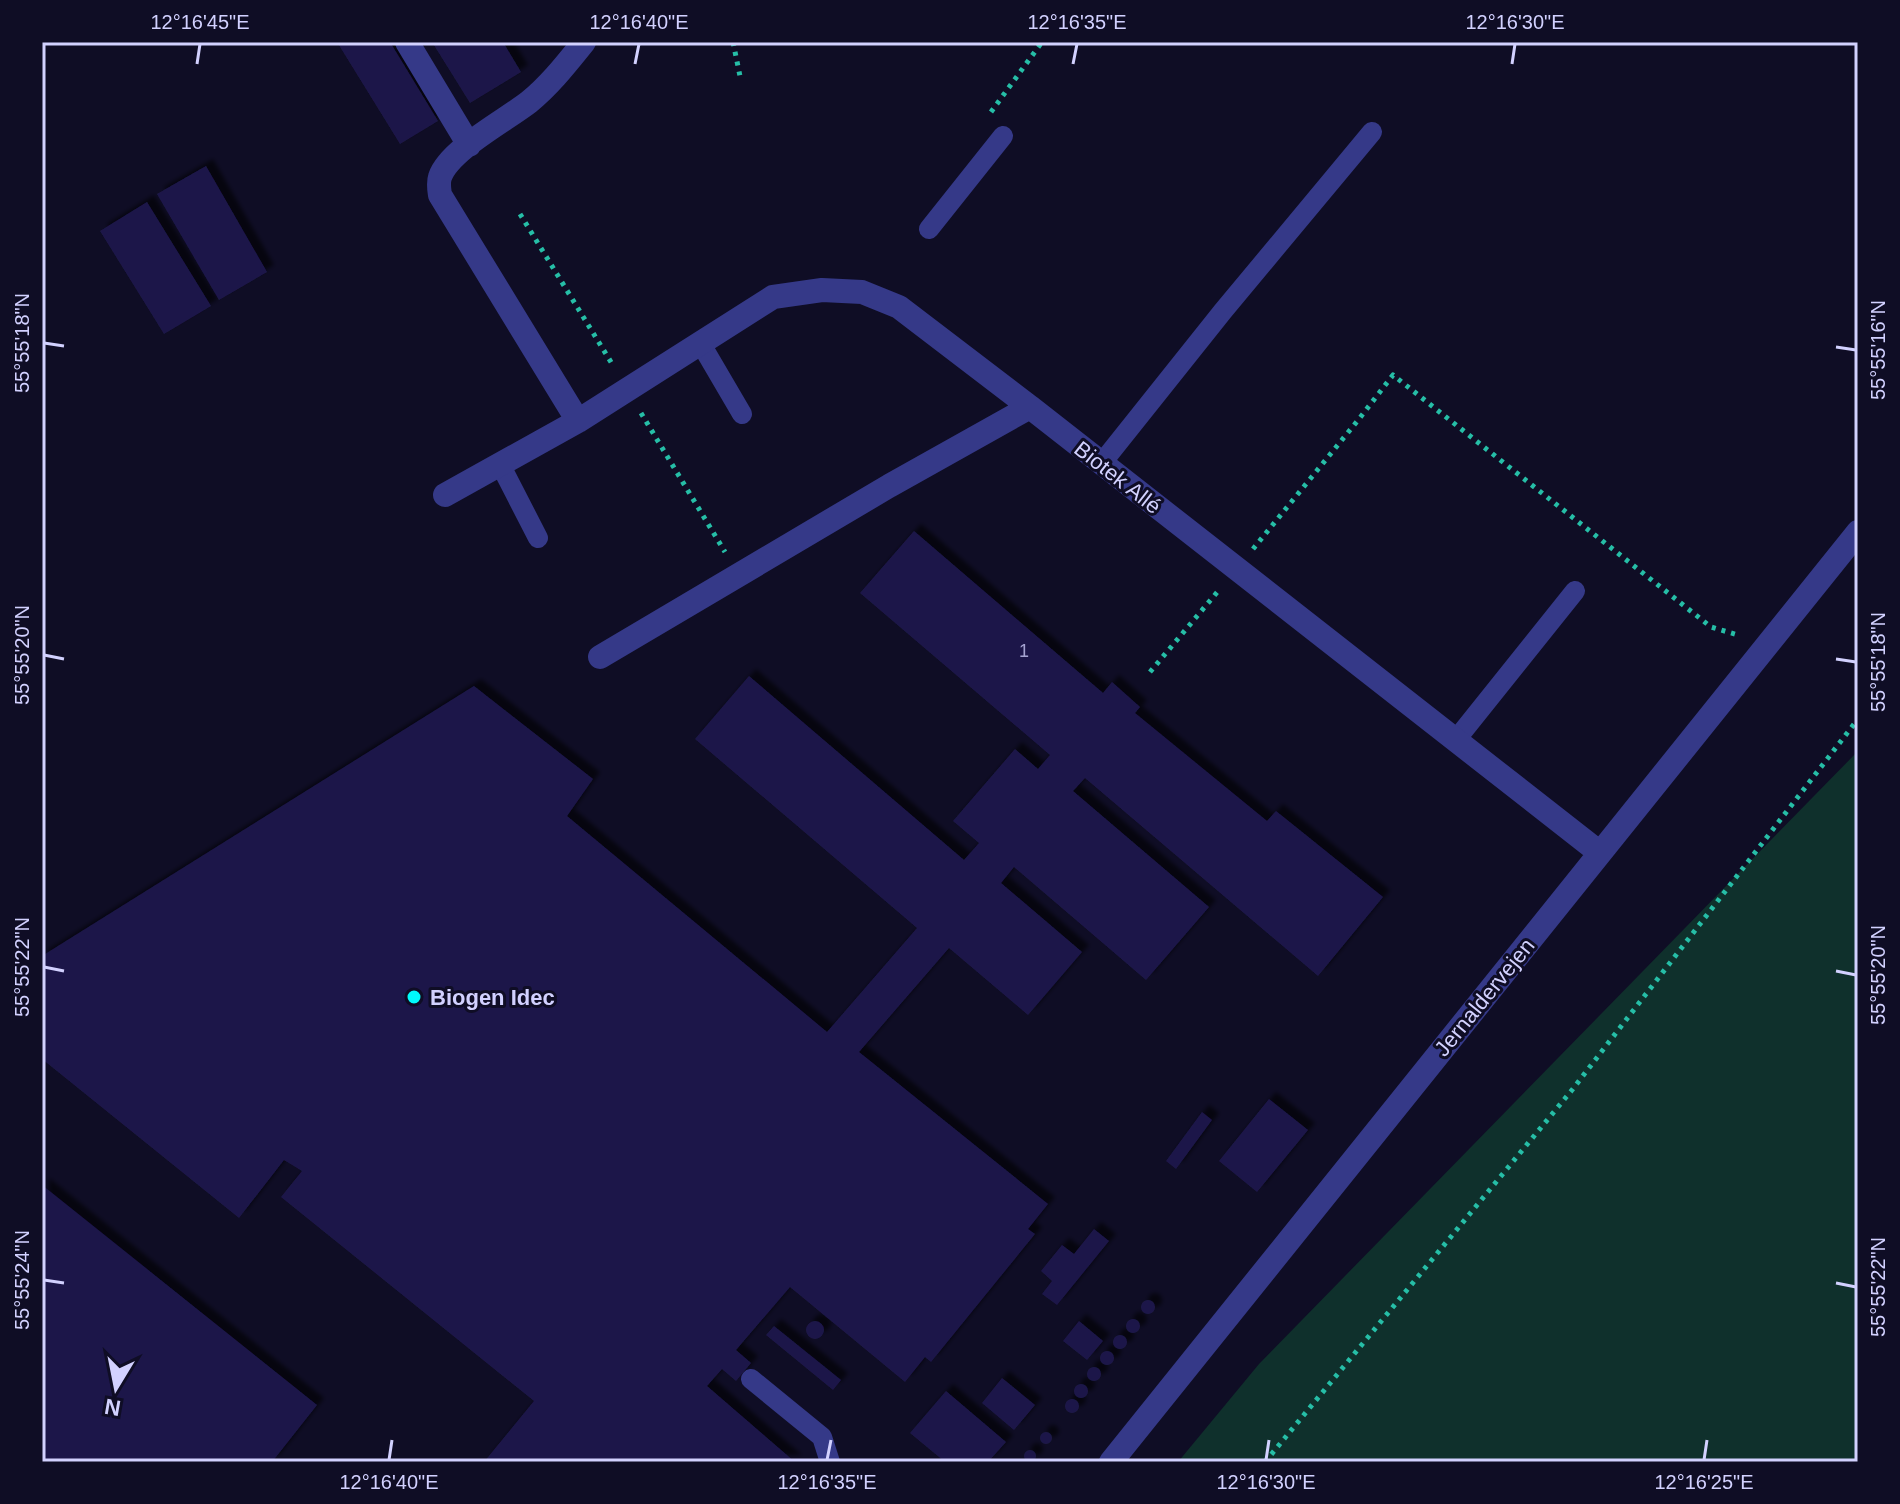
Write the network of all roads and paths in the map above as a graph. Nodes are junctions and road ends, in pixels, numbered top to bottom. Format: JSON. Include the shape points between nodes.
{"nodes":[{"id":1,"x":407,"y":42,"type":"edge"},
{"id":2,"x":733,"y":42,"type":"edge"},
{"id":3,"x":1042,"y":42,"type":"edge"},
{"id":4,"x":570,"y":48,"type":"edge"},
{"id":5,"x":741,"y":81,"type":"dead end"},
{"id":6,"x":984,"y":121,"type":"dead end"},
{"id":7,"x":1372,"y":132,"type":"dead end"},
{"id":8,"x":1003,"y":136,"type":"dead end"},
{"id":9,"x":469,"y":145,"type":"junction"},
{"id":10,"x":929,"y":229,"type":"dead end"},
{"id":11,"x":701,"y":344,"type":"junction"},
{"id":12,"x":1030,"y":407,"type":"junction"},
{"id":13,"x":742,"y":414,"type":"dead end"},
{"id":14,"x":578,"y":421,"type":"junction"},
{"id":15,"x":500,"y":464,"type":"junction"},
{"id":16,"x":1101,"y":464,"type":"junction"},
{"id":17,"x":445,"y":495,"type":"dead end"},
{"id":18,"x":1858,"y":532,"type":"edge"},
{"id":19,"x":538,"y":538,"type":"dead end"},
{"id":20,"x":1236,"y":570,"type":"junction"},
{"id":21,"x":1575,"y":591,"type":"dead end"},
{"id":22,"x":1771,"y":641,"type":"junction"},
{"id":23,"x":600,"y":657,"type":"dead end"},
{"id":24,"x":1150,"y":672,"type":"dead end"},
{"id":25,"x":1858,"y":719,"type":"edge"},
{"id":26,"x":1455,"y":741,"type":"junction"},
{"id":27,"x":1600,"y":853,"type":"junction"},
{"id":28,"x":751,"y":1379,"type":"dead end"},
{"id":29,"x":830,"y":1462,"type":"edge"},
{"id":30,"x":1111,"y":1462,"type":"edge"},
{"id":31,"x":1265,"y":1462,"type":"edge"}],
"edges":[{"from":1,"to":9,"type":"street"},
{"from":2,"to":5,"type":"path"},
{"from":3,"to":6,"type":"path"},
{"from":4,"to":9,"type":"street","via":[[531,101]]},
{"from":7,"to":16,"type":"lane"},
{"from":8,"to":10,"type":"lane"},
{"from":9,"to":14,"type":"street","via":[[441,174],[440,195]]},
{"from":11,"to":12,"type":"street","name":"Biotek Allé","via":[[773,297],[822,290],[862,292],[899,307]]},
{"from":11,"to":13,"type":"lane"},
{"from":11,"to":14,"type":"street","name":"Biotek Allé"},
{"from":12,"to":16,"type":"street","name":"Biotek Allé"},
{"from":12,"to":23,"type":"street"},
{"from":14,"to":15,"type":"street","name":"Biotek Allé"},
{"from":15,"to":17,"type":"street","name":"Biotek Allé"},
{"from":15,"to":19,"type":"lane"},
{"from":16,"to":20,"type":"street","name":"Biotek Allé"},
{"from":18,"to":22,"type":"street","name":"Jernaldervejen"},
{"from":20,"to":22,"type":"path","via":[[1393,375],[1711,627]]},
{"from":20,"to":24,"type":"path"},
{"from":20,"to":26,"type":"street","name":"Biotek Allé"},
{"from":21,"to":26,"type":"lane"},
{"from":22,"to":27,"type":"street","name":"Jernaldervejen"},
{"from":25,"to":31,"type":"path","via":[[1572,1090]]},
{"from":26,"to":27,"type":"street","name":"Biotek Allé"},
{"from":27,"to":30,"type":"street","name":"Jernaldervejen"},
{"from":28,"to":29,"type":"lane","via":[[822,1437]]}]}
